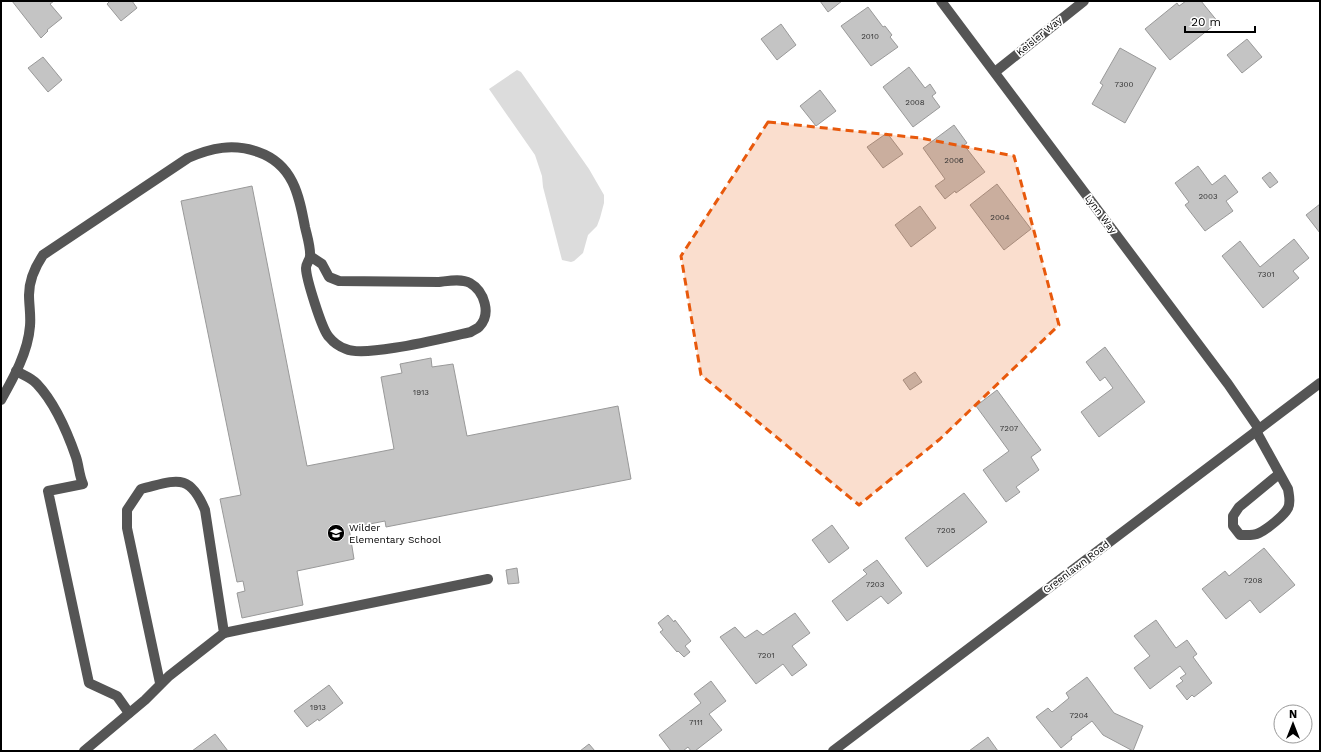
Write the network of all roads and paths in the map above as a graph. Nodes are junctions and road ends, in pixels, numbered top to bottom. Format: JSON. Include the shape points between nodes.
{"nodes":[{"id":1,"x":941,"y":1,"type":"edge"},
{"id":2,"x":1084,"y":1,"type":"edge"},
{"id":3,"x":995,"y":72,"type":"junction"},
{"id":4,"x":310,"y":256,"type":"junction"},
{"id":5,"x":16,"y":371,"type":"junction"},
{"id":6,"x":1320,"y":383,"type":"edge"},
{"id":7,"x":1,"y":400,"type":"edge"},
{"id":8,"x":1257,"y":430,"type":"junction"},
{"id":9,"x":1279,"y":474,"type":"junction"},
{"id":10,"x":488,"y":579,"type":"dead end"},
{"id":11,"x":224,"y":633,"type":"junction"},
{"id":12,"x":160,"y":683,"type":"junction"},
{"id":13,"x":128,"y":713,"type":"junction"},
{"id":14,"x":84,"y":751,"type":"edge"},
{"id":15,"x":833,"y":751,"type":"edge"}],
"edges":[{"from":1,"to":3,"type":"street","name":"Lynn Way"},
{"from":2,"to":3,"type":"street","name":"Keisler Way"},
{"from":3,"to":8,"type":"street","name":"Lynn Way","via":[[1228,384]]},
{"from":4,"to":4,"type":"street","via":[[306,268],[322,326],[328,336],[346,350],[370,352],[471,332],[480,326],[484,316],[485,302],[480,291],[470,283],[454,280],[340,281],[328,277],[322,264]]},
{"from":4,"to":5,"type":"street","via":[[302,214],[289,174],[273,158],[253,150],[232,147],[208,150],[188,158],[43,255],[31,279],[30,326],[26,346]]},
{"from":5,"to":7,"type":"street"},
{"from":5,"to":13,"type":"street","via":[[36,382],[42,391],[60,422],[79,466],[83,484],[48,491],[89,683],[117,696]]},
{"from":6,"to":8,"type":"street","name":"Greenlawn Road"},
{"from":8,"to":9,"type":"street","name":"Lynn Way"},
{"from":8,"to":15,"type":"street","name":"Greenlawn Road"},
{"from":9,"to":9,"type":"street","name":"Lynn Way","via":[[1288,489],[1288,508],[1259,534],[1240,535],[1233,526],[1232,516],[1239,507]]},
{"from":10,"to":11,"type":"street"},
{"from":11,"to":12,"type":"street"},
{"from":11,"to":12,"type":"street","via":[[205,510],[199,497],[190,485],[181,481],[141,489],[127,510],[127,528]]},
{"from":12,"to":13,"type":"street","via":[[145,700]]},
{"from":13,"to":14,"type":"street"}]}
